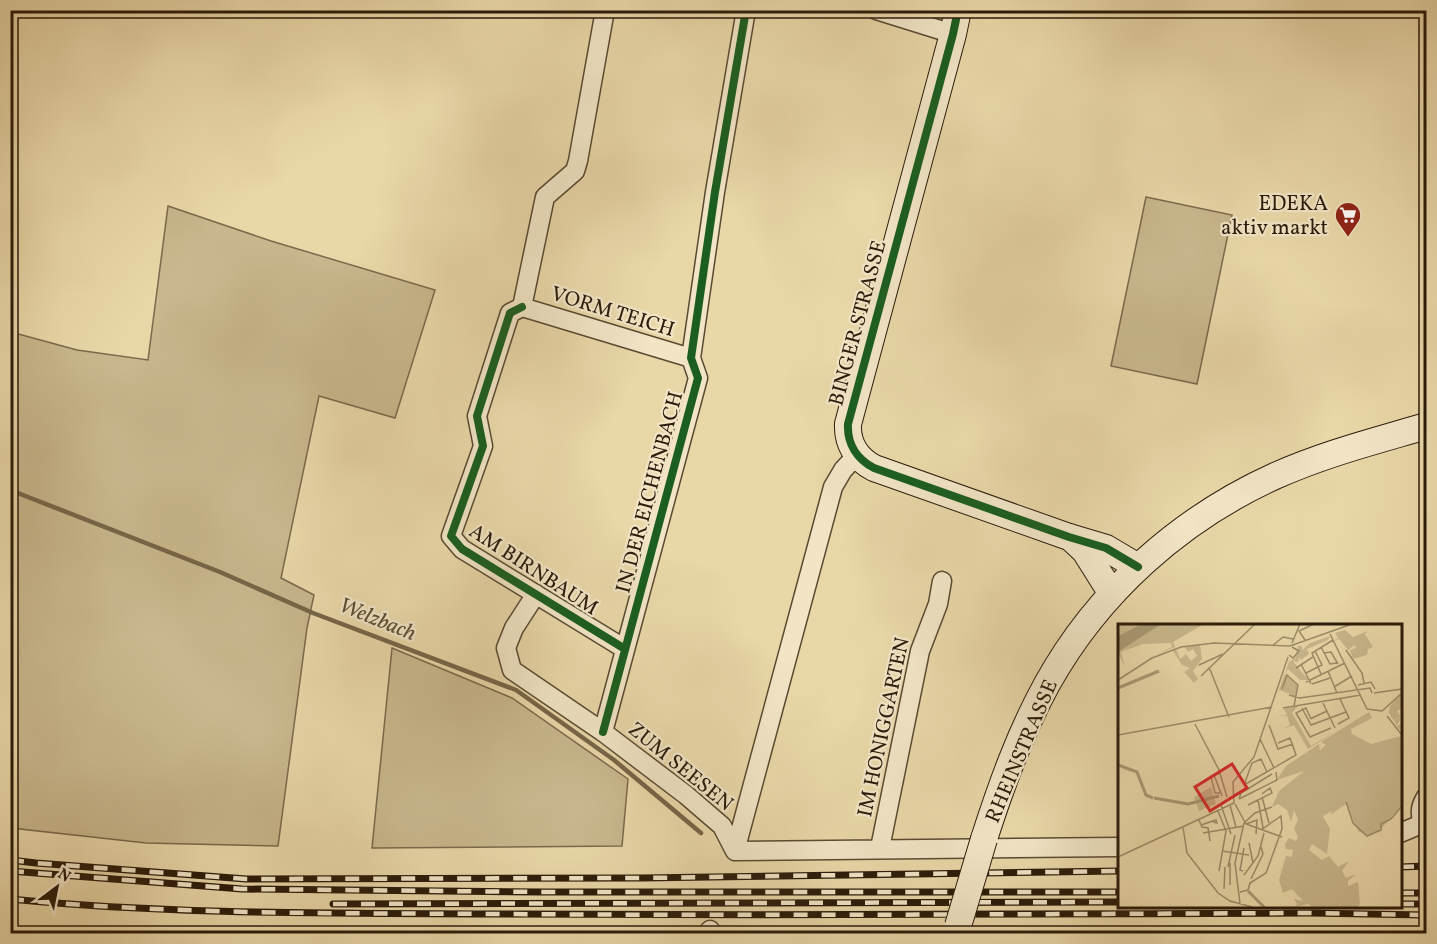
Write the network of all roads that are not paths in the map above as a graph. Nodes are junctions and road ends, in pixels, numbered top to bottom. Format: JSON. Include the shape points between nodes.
{"nodes":[{"id":1,"x":605,"y":10,"type":"edge"},
{"id":2,"x":746,"y":10,"type":"edge"},
{"id":3,"x":876,"y":10,"type":"edge"},
{"id":4,"x":956,"y":22,"type":"edge"},
{"id":5,"x":522,"y":307,"type":"junction"},
{"id":6,"x":690,"y":358,"type":"junction"},
{"id":7,"x":1426,"y":426,"type":"edge"},
{"id":8,"x":857,"y":455,"type":"junction"},
{"id":9,"x":1069,"y":537,"type":"junction"},
{"id":10,"x":1138,"y":567,"type":"junction"},
{"id":11,"x":942,"y":581,"type":"dead end"},
{"id":12,"x":536,"y":594,"type":"junction"},
{"id":13,"x":1112,"y":594,"type":"junction"},
{"id":14,"x":625,"y":649,"type":"junction"},
{"id":15,"x":603,"y":732,"type":"junction"},
{"id":16,"x":1426,"y":797,"type":"edge"},
{"id":17,"x":1425,"y":825,"type":"edge"},
{"id":18,"x":1401,"y":833,"type":"edge"},
{"id":19,"x":1118,"y":847,"type":"edge"},
{"id":20,"x":880,"y":848,"type":"junction"},
{"id":21,"x":735,"y":851,"type":"junction"},
{"id":22,"x":957,"y":930,"type":"edge"}],
"edges":[{"from":1,"to":5,"type":"street","via":[[578,161],[575,171],[545,196]]},
{"from":2,"to":6,"type":"street","name":"IN DER EICHENBACH"},
{"from":3,"to":4,"type":"street"},
{"from":4,"to":8,"type":"street","name":"BINGER STRASSE","via":[[848,424]]},
{"from":5,"to":6,"type":"street","name":"VORM TEICH"},
{"from":5,"to":12,"type":"street","name":"AM BIRNBAUM","via":[[510,313],[477,416],[483,446],[451,536],[462,549]]},
{"from":6,"to":14,"type":"street","name":"IN DER EICHENBACH","via":[[698,378]]},
{"from":7,"to":10,"type":"street","name":"RHEINSTRASSE","via":[[1275,476],[1204,515]]},
{"from":8,"to":9,"type":"street","via":[[882,471]]},
{"from":8,"to":21,"type":"street","via":[[833,487]]},
{"from":9,"to":10,"type":"street","via":[[1106,548]]},
{"from":9,"to":13,"type":"street","via":[[1085,551]]},
{"from":10,"to":13,"type":"street","name":"RHEINSTRASSE"},
{"from":11,"to":20,"type":"street","name":"IM HONIGGARTEN","via":[[938,604],[920,651]]},
{"from":12,"to":14,"type":"street","name":"AM BIRNBAUM"},
{"from":12,"to":15,"type":"street","name":"ZUM SEESEN","via":[[514,627],[506,648],[512,670]]},
{"from":13,"to":22,"type":"street","name":"RHEINSTRASSE","bridge":true,"via":[[1080,633],[1047,684],[1009,766]]},
{"from":14,"to":15,"type":"street","name":"IN DER EICHENBACH"},
{"from":15,"to":21,"type":"street","name":"ZUM SEESEN","via":[[722,826]]},
{"from":16,"to":17,"type":"street","via":[[1420,809]]},
{"from":17,"to":18,"type":"street"},
{"from":19,"to":20,"type":"street"},
{"from":20,"to":21,"type":"street"}]}
